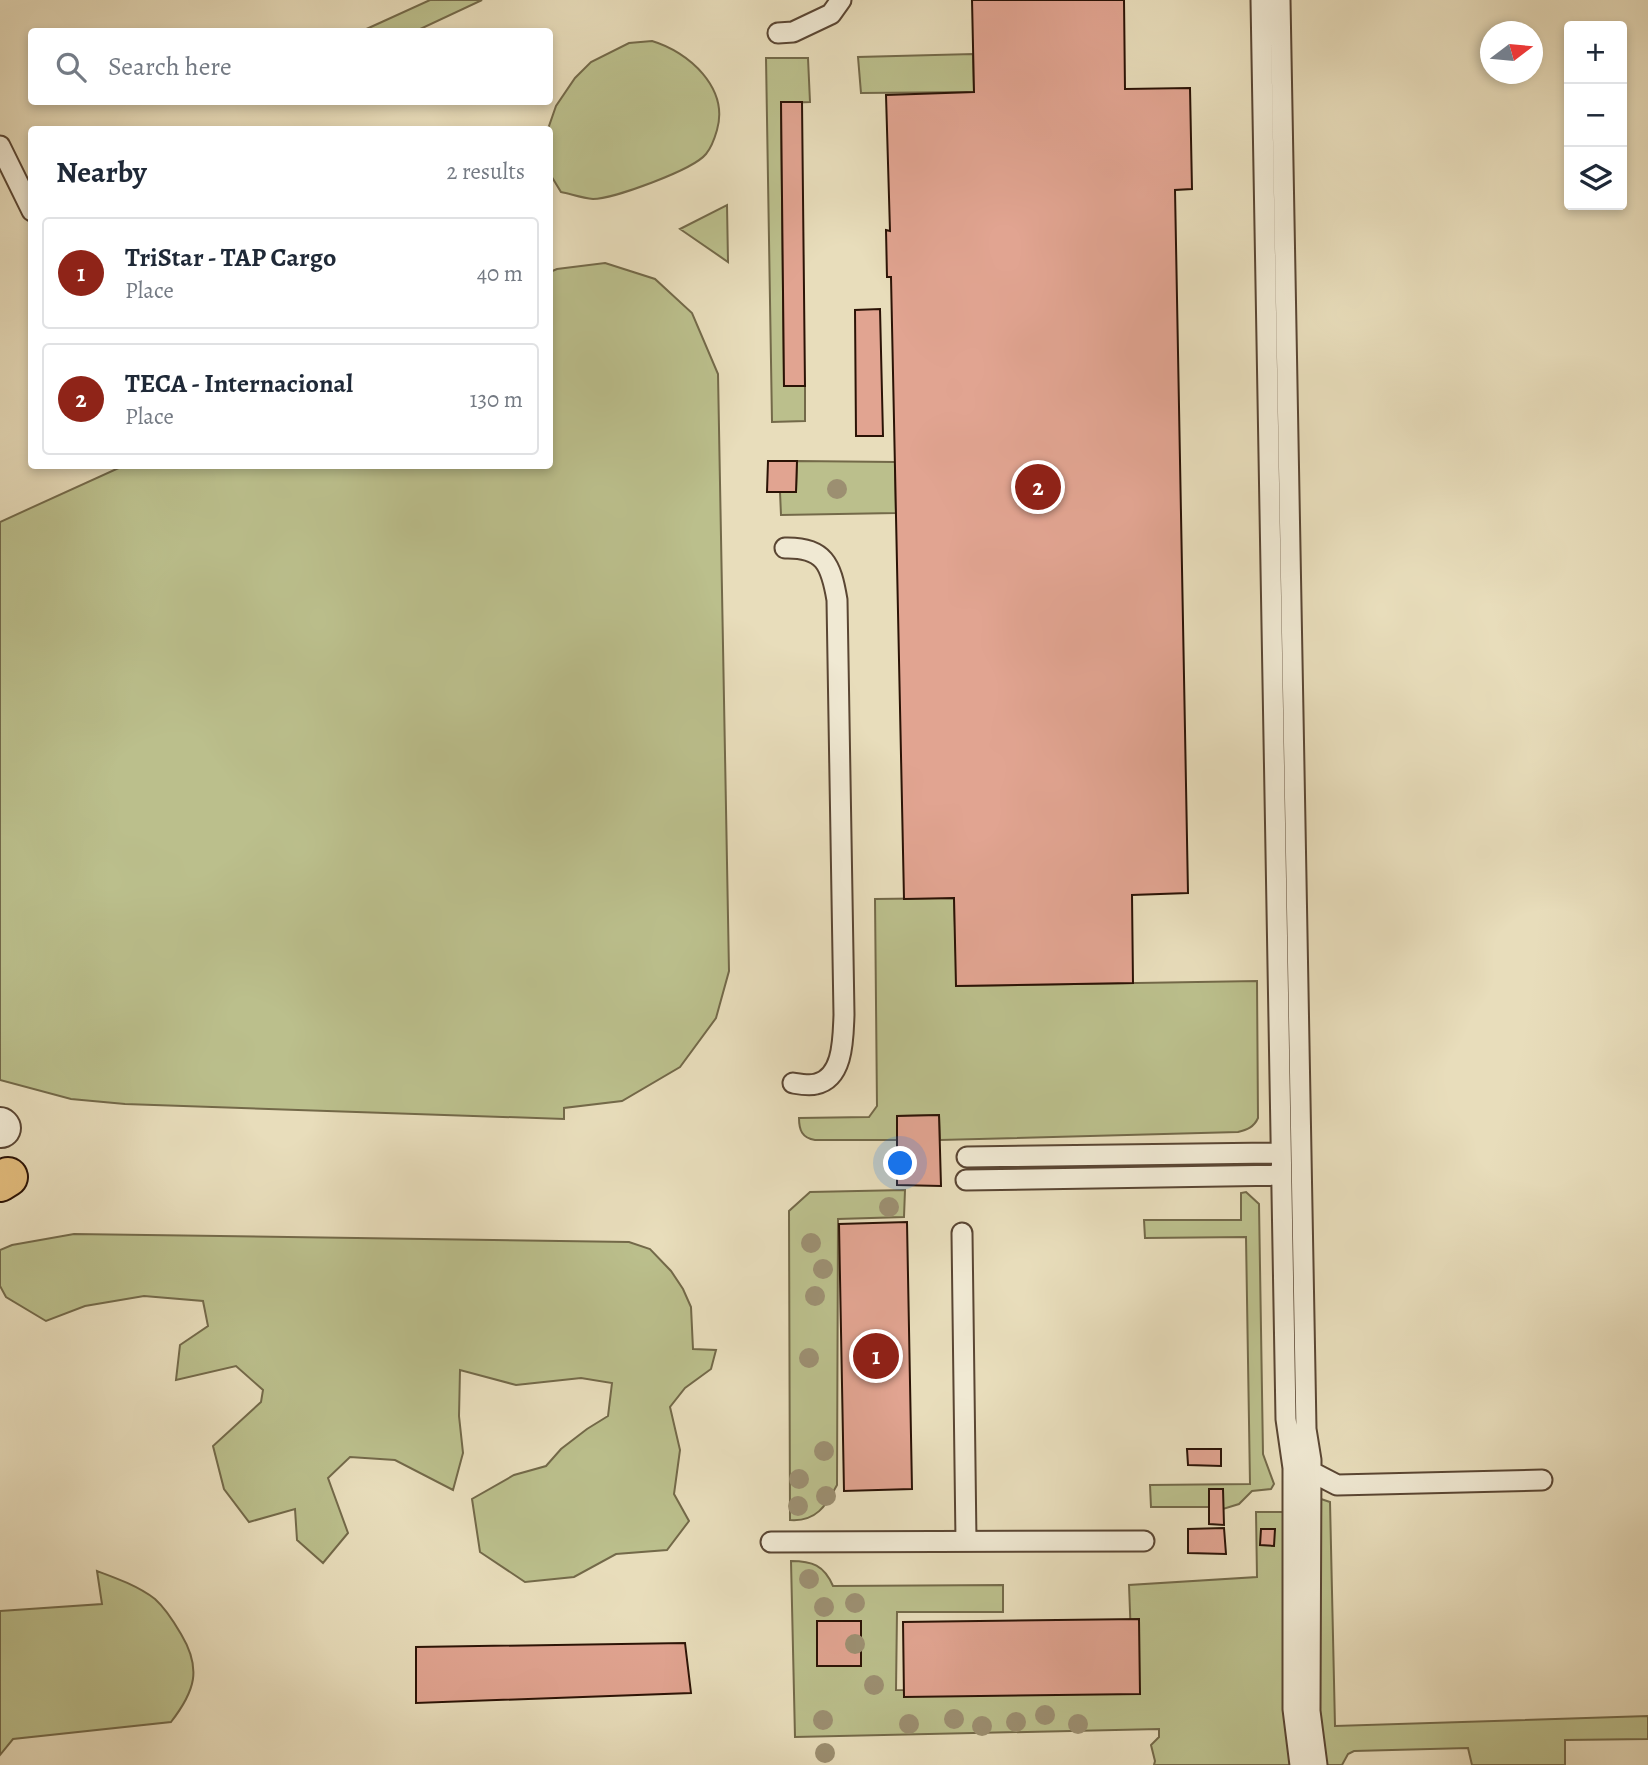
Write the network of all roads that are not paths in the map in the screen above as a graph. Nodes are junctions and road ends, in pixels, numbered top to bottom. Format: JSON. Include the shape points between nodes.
{"nodes":[{"id":1,"x":841,"y":0,"type":"edge"},
{"id":2,"x":1261,"y":0,"type":"edge"},
{"id":3,"x":1280,"y":0,"type":"edge"},
{"id":4,"x":778,"y":33,"type":"dead end"},
{"id":5,"x":0,"y":146,"type":"edge"},
{"id":6,"x":28,"y":203,"type":"edge"},
{"id":7,"x":785,"y":548,"type":"dead end"},
{"id":8,"x":793,"y":1083,"type":"dead end"},
{"id":9,"x":1281,"y":1153,"type":"junction"},
{"id":10,"x":967,"y":1157,"type":"dead end"},
{"id":11,"x":1281,"y":1175,"type":"junction"},
{"id":12,"x":966,"y":1180,"type":"dead end"},
{"id":13,"x":962,"y":1233,"type":"dead end"},
{"id":14,"x":1310,"y":1471,"type":"junction"},
{"id":15,"x":1542,"y":1480,"type":"dead end"},
{"id":16,"x":966,"y":1541,"type":"junction"},
{"id":17,"x":1144,"y":1541,"type":"dead end"},
{"id":18,"x":771,"y":1542,"type":"dead end"},
{"id":19,"x":1300,"y":1765,"type":"edge"},
{"id":20,"x":1317,"y":1765,"type":"edge"}],
"edges":[{"from":1,"to":4,"type":"lane","via":[[831,14],[793,32]]},
{"from":2,"to":9,"type":"lane"},
{"from":3,"to":14,"type":"lane"},
{"from":5,"to":6,"type":"lane"},
{"from":7,"to":8,"type":"lane","via":[[806,548],[821,558],[833,578],[837,600],[844,1002],[842,1052],[830,1076],[816,1084]]},
{"from":9,"to":10,"type":"lane"},
{"from":9,"to":11,"type":"lane"},
{"from":11,"to":12,"type":"lane"},
{"from":11,"to":19,"type":"lane","via":[[1286,1419],[1293,1468],[1293,1709]]},
{"from":13,"to":16,"type":"lane"},
{"from":14,"to":15,"type":"lane","via":[[1337,1485]]},
{"from":14,"to":20,"type":"lane","via":[[1310,1711]]},
{"from":16,"to":17,"type":"lane"},
{"from":16,"to":18,"type":"lane"}]}
